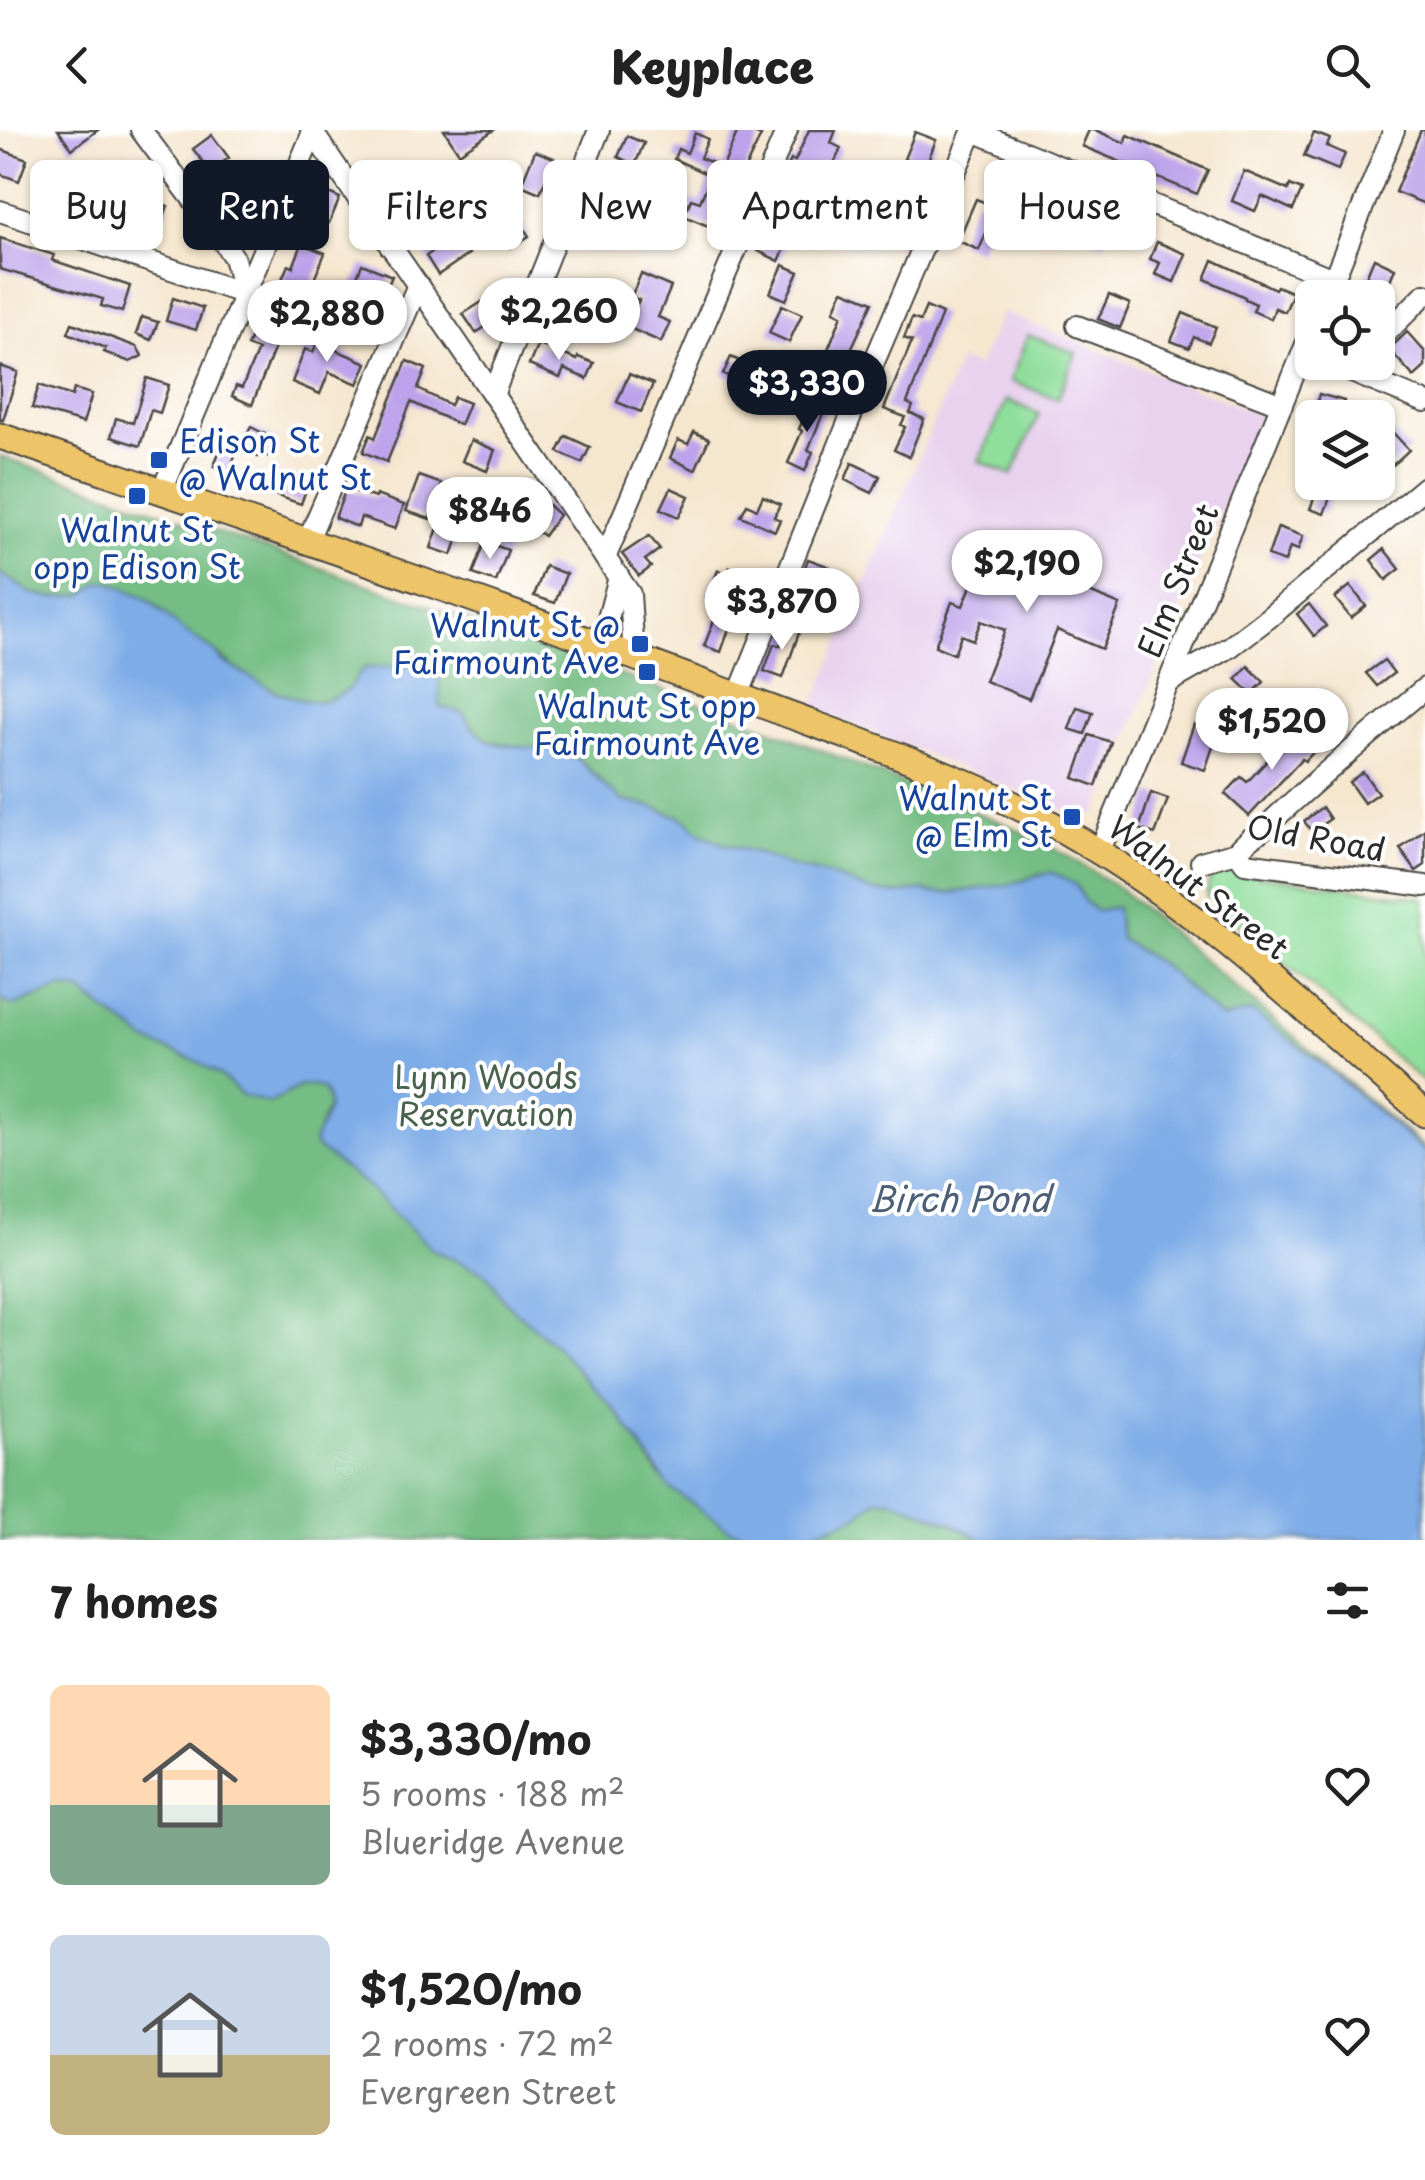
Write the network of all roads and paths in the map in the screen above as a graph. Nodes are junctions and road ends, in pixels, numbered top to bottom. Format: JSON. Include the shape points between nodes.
{"nodes":[{"id":1,"x":141,"y":130,"type":"edge"},
{"id":2,"x":600,"y":130,"type":"edge"},
{"id":3,"x":787,"y":130,"type":"edge"},
{"id":4,"x":973,"y":130,"type":"edge"},
{"id":5,"x":312,"y":131,"type":"edge"},
{"id":6,"x":1390,"y":131,"type":"edge"},
{"id":7,"x":349,"y":186,"type":"edge"},
{"id":8,"x":0,"y":211,"type":"edge"},
{"id":9,"x":393,"y":250,"type":"edge"},
{"id":10,"x":1312,"y":280,"type":"edge"},
{"id":11,"x":1333,"y":280,"type":"edge"},
{"id":12,"x":418,"y":286,"type":"junction"},
{"id":13,"x":245,"y":294,"type":"junction"},
{"id":14,"x":1425,"y":294,"type":"edge"},
{"id":15,"x":1395,"y":325,"type":"edge"},
{"id":16,"x":1078,"y":326,"type":"dead end"},
{"id":17,"x":1295,"y":380,"type":"edge"},
{"id":18,"x":1380,"y":380,"type":"edge"},
{"id":19,"x":492,"y":395,"type":"junction"},
{"id":20,"x":1425,"y":402,"type":"edge"},
{"id":21,"x":1282,"y":405,"type":"junction"},
{"id":22,"x":0,"y":436,"type":"edge"},
{"id":23,"x":1425,"y":487,"type":"edge"},
{"id":24,"x":162,"y":492,"type":"junction"},
{"id":25,"x":308,"y":542,"type":"junction"},
{"id":26,"x":605,"y":558,"type":"junction"},
{"id":27,"x":619,"y":578,"type":"junction"},
{"id":28,"x":600,"y":645,"type":"junction"},
{"id":29,"x":634,"y":657,"type":"junction"},
{"id":30,"x":1171,"y":681,"type":"junction"},
{"id":31,"x":1425,"y":688,"type":"edge"},
{"id":32,"x":738,"y":696,"type":"junction"},
{"id":33,"x":1237,"y":852,"type":"junction"},
{"id":34,"x":1100,"y":853,"type":"junction"},
{"id":35,"x":1201,"y":862,"type":"dead end"},
{"id":36,"x":1423,"y":887,"type":"edge"},
{"id":37,"x":1425,"y":1114,"type":"edge"}],
"edges":[{"from":1,"to":13,"type":"street","via":[[234,258]]},
{"from":2,"to":19,"type":"street"},
{"from":3,"to":26,"type":"street"},
{"from":4,"to":10,"type":"street"},
{"from":4,"to":32,"type":"street"},
{"from":5,"to":7,"type":"street"},
{"from":5,"to":13,"type":"street"},
{"from":6,"to":11,"type":"street"},
{"from":8,"to":13,"type":"street"},
{"from":9,"to":12,"type":"street"},
{"from":12,"to":19,"type":"street"},
{"from":12,"to":25,"type":"street"},
{"from":13,"to":24,"type":"street"},
{"from":14,"to":15,"type":"street"},
{"from":16,"to":21,"type":"street"},
{"from":17,"to":21,"type":"street","name":"Elm Street"},
{"from":18,"to":20,"type":"street"},
{"from":19,"to":26,"type":"street"},
{"from":21,"to":30,"type":"street","name":"Elm Street"},
{"from":22,"to":24,"type":"main road","name":"Walnut Street"},
{"from":23,"to":30,"type":"street","via":[[1267,619]]},
{"from":24,"to":25,"type":"main road","name":"Walnut Street"},
{"from":25,"to":28,"type":"main road","name":"Walnut Street"},
{"from":26,"to":27,"type":"street"},
{"from":27,"to":28,"type":"street"},
{"from":27,"to":29,"type":"street","via":[[630,594]]},
{"from":28,"to":29,"type":"main road","name":"Walnut Street"},
{"from":29,"to":32,"type":"main road","name":"Walnut Street"},
{"from":30,"to":34,"type":"street","name":"Elm Street"},
{"from":31,"to":33,"type":"street"},
{"from":32,"to":34,"type":"main road","name":"Walnut Street","via":[[949,778]]},
{"from":33,"to":35,"type":"street","name":"Old Road"},
{"from":33,"to":36,"type":"street","name":"Old Road","via":[[1245,864]]},
{"from":34,"to":37,"type":"main road","name":"Walnut Street","via":[[1200,923]]}]}
